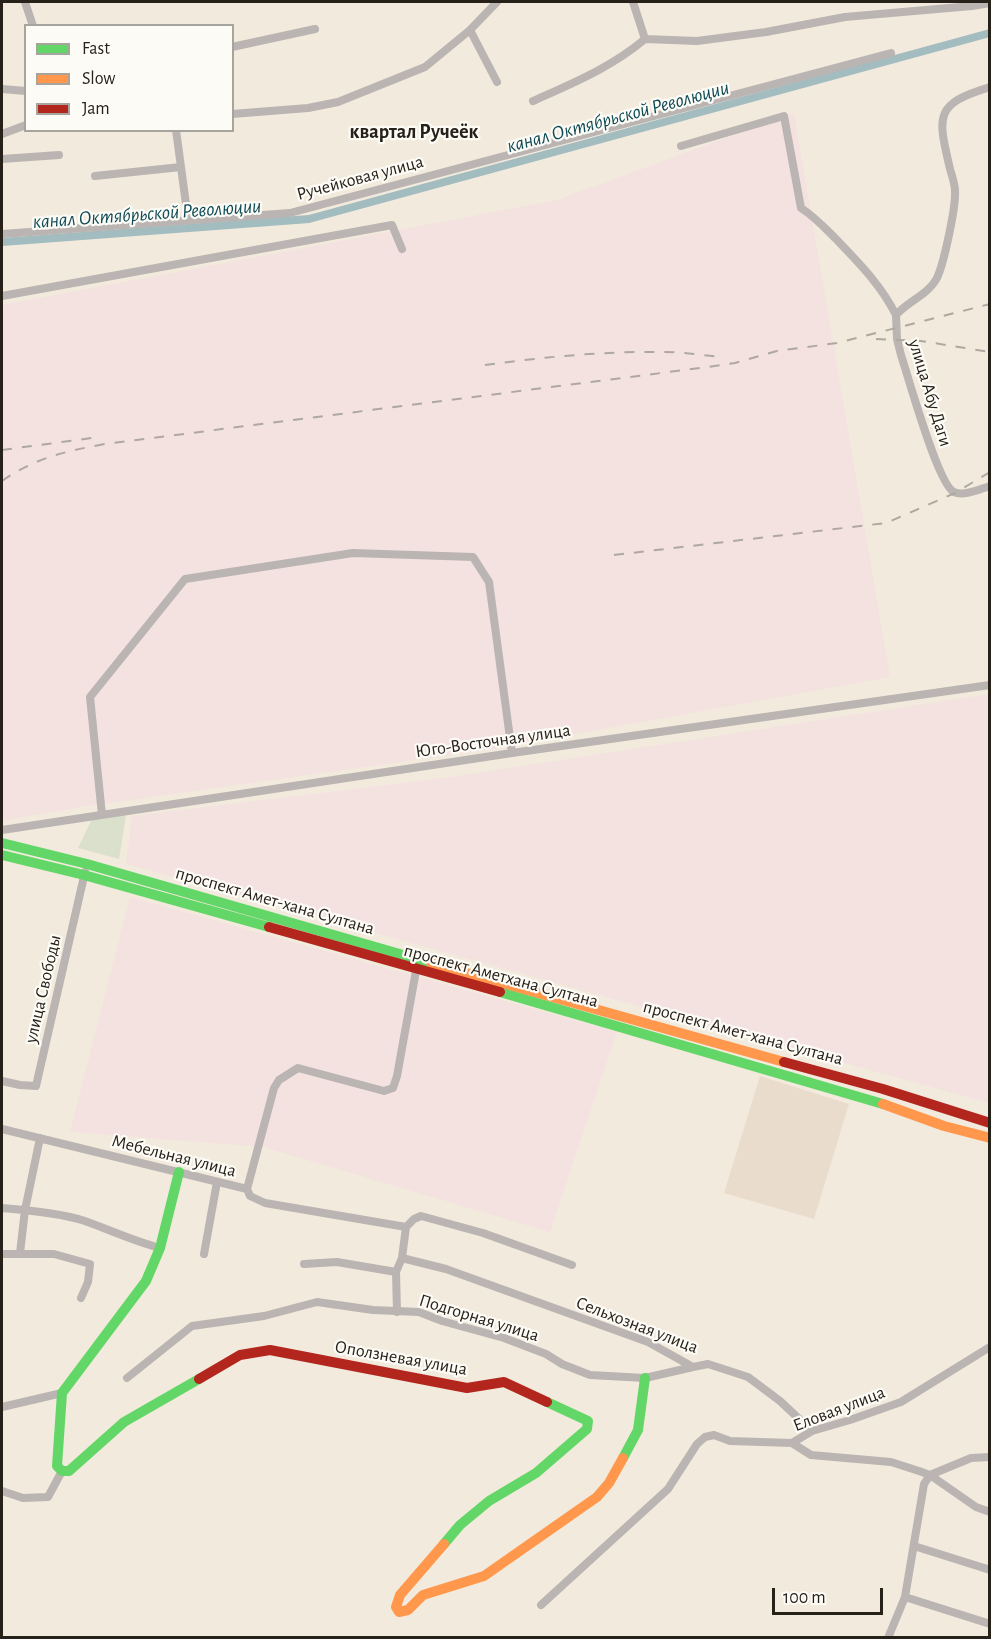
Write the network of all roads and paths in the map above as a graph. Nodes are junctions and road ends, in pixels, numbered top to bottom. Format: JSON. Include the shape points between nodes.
{"nodes":[{"id":1,"x":25,"y":2,"type":"edge"},
{"id":2,"x":497,"y":2,"type":"edge"},
{"id":3,"x":633,"y":2,"type":"edge"},
{"id":4,"x":990,"y":3,"type":"edge"},
{"id":5,"x":32,"y":24,"type":"edge"},
{"id":6,"x":315,"y":29,"type":"dead end"},
{"id":7,"x":470,"y":30,"type":"junction"},
{"id":8,"x":645,"y":39,"type":"junction"},
{"id":9,"x":234,"y":48,"type":"edge"},
{"id":10,"x":891,"y":53,"type":"dead end"},
{"id":11,"x":496,"y":82,"type":"dead end"},
{"id":12,"x":986,"y":88,"type":"edge"},
{"id":13,"x":2,"y":89,"type":"edge"},
{"id":14,"x":24,"y":91,"type":"edge"},
{"id":15,"x":533,"y":101,"type":"dead end"},
{"id":16,"x":234,"y":114,"type":"edge"},
{"id":17,"x":24,"y":125,"type":"edge"},
{"id":18,"x":176,"y":132,"type":"edge"},
{"id":19,"x":2,"y":134,"type":"edge"},
{"id":20,"x":681,"y":146,"type":"dead end"},
{"id":21,"x":59,"y":155,"type":"dead end"},
{"id":22,"x":2,"y":159,"type":"edge"},
{"id":23,"x":181,"y":167,"type":"junction"},
{"id":24,"x":95,"y":176,"type":"dead end"},
{"id":25,"x":188,"y":219,"type":"junction"},
{"id":26,"x":2,"y":234,"type":"edge"},
{"id":27,"x":402,"y":249,"type":"dead end"},
{"id":28,"x":2,"y":296,"type":"edge"},
{"id":29,"x":896,"y":315,"type":"junction"},
{"id":30,"x":990,"y":486,"type":"edge"},
{"id":31,"x":990,"y":686,"type":"edge"},
{"id":32,"x":512,"y":753,"type":"junction"},
{"id":33,"x":102,"y":815,"type":"junction"},
{"id":34,"x":2,"y":830,"type":"edge"},
{"id":35,"x":2,"y":843,"type":"edge"},
{"id":36,"x":2,"y":855,"type":"edge"},
{"id":37,"x":86,"y":870,"type":"junction"},
{"id":38,"x":417,"y":965,"type":"junction"},
{"id":39,"x":2,"y":1081,"type":"edge"},
{"id":40,"x":990,"y":1123,"type":"edge"},
{"id":41,"x":2,"y":1129,"type":"edge"},
{"id":42,"x":40,"y":1138,"type":"junction"},
{"id":43,"x":990,"y":1138,"type":"edge"},
{"id":44,"x":179,"y":1172,"type":"junction"},
{"id":45,"x":217,"y":1182,"type":"junction"},
{"id":46,"x":247,"y":1189,"type":"junction"},
{"id":47,"x":2,"y":1208,"type":"edge"},
{"id":48,"x":25,"y":1210,"type":"junction"},
{"id":49,"x":406,"y":1227,"type":"junction"},
{"id":50,"x":160,"y":1248,"type":"junction"},
{"id":51,"x":20,"y":1253,"type":"junction"},
{"id":52,"x":2,"y":1254,"type":"edge"},
{"id":53,"x":204,"y":1254,"type":"dead end"},
{"id":54,"x":402,"y":1258,"type":"junction"},
{"id":55,"x":304,"y":1264,"type":"dead end"},
{"id":56,"x":572,"y":1265,"type":"dead end"},
{"id":57,"x":396,"y":1272,"type":"junction"},
{"id":58,"x":81,"y":1298,"type":"dead end"},
{"id":59,"x":397,"y":1311,"type":"junction"},
{"id":60,"x":990,"y":1347,"type":"edge"},
{"id":61,"x":693,"y":1367,"type":"junction"},
{"id":62,"x":127,"y":1378,"type":"dead end"},
{"id":63,"x":645,"y":1378,"type":"junction"},
{"id":64,"x":62,"y":1393,"type":"junction"},
{"id":65,"x":2,"y":1407,"type":"edge"},
{"id":66,"x":812,"y":1431,"type":"junction"},
{"id":67,"x":792,"y":1443,"type":"junction"},
{"id":68,"x":990,"y":1457,"type":"edge"},
{"id":69,"x":62,"y":1471,"type":"junction"},
{"id":70,"x":930,"y":1475,"type":"junction"},
{"id":71,"x":2,"y":1491,"type":"edge"},
{"id":72,"x":990,"y":1512,"type":"edge"},
{"id":73,"x":914,"y":1546,"type":"junction"},
{"id":74,"x":990,"y":1570,"type":"edge"},
{"id":75,"x":905,"y":1597,"type":"junction"},
{"id":76,"x":541,"y":1605,"type":"dead end"},
{"id":77,"x":990,"y":1624,"type":"edge"},
{"id":78,"x":888,"y":1638,"type":"edge"}],
"edges":[{"from":1,"to":5,"type":"street"},
{"from":2,"to":7,"type":"street"},
{"from":3,"to":8,"type":"street"},
{"from":4,"to":8,"type":"street","via":[[845,17],[697,40]]},
{"from":6,"to":9,"type":"street"},
{"from":7,"to":11,"type":"street"},
{"from":7,"to":16,"type":"street","via":[[425,67],[339,102]]},
{"from":8,"to":15,"type":"street","via":[[596,72]]},
{"from":10,"to":25,"type":"street","name":"Ручейковая улица","via":[[290,213]]},
{"from":12,"to":29,"type":"street","via":[[959,98],[944,112],[942,134],[955,192],[942,263],[936,280]]},
{"from":13,"to":14,"type":"street"},
{"from":17,"to":19,"type":"street"},
{"from":18,"to":23,"type":"street"},
{"from":20,"to":29,"type":"street","via":[[784,116],[801,208],[815,216],[861,264]]},
{"from":21,"to":22,"type":"street"},
{"from":23,"to":24,"type":"street"},
{"from":23,"to":25,"type":"street"},
{"from":25,"to":26,"type":"street","name":"Ручейковая улица"},
{"from":27,"to":28,"type":"street","via":[[392,225]]},
{"from":29,"to":30,"type":"street","name":"улица Абу Даги","via":[[901,355],[948,488],[963,494]]},
{"from":31,"to":32,"type":"street","name":"Юго-Восточная улица"},
{"from":32,"to":33,"type":"street","name":"Юго-Восточная улица"},
{"from":32,"to":33,"type":"street","via":[[489,582],[473,557],[353,553],[185,579],[90,697]]},
{"from":33,"to":34,"type":"street","name":"Юго-Восточная улица"},
{"from":35,"to":37,"type":"main road","name":"проспект Амет-хана Султана"},
{"from":36,"to":37,"type":"main road"},
{"from":37,"to":38,"type":"main road","name":"проспект Амет-хана Султана"},
{"from":37,"to":39,"type":"street","name":"улица Свободы","via":[[36,1086]]},
{"from":38,"to":40,"type":"main road","name":"проспект Амет-хана Султана","via":[[883,1089]]},
{"from":38,"to":43,"type":"main road","name":"проспект Аметхана Султана"},
{"from":38,"to":46,"type":"street","via":[[393,1088],[384,1092],[298,1068],[279,1080]]},
{"from":41,"to":42,"type":"street","name":"Мебельная улица"},
{"from":42,"to":44,"type":"street","name":"Мебельная улица"},
{"from":42,"to":48,"type":"street"},
{"from":44,"to":45,"type":"street","name":"Мебельная улица"},
{"from":44,"to":50,"type":"main road"},
{"from":45,"to":46,"type":"street","name":"Мебельная улица"},
{"from":45,"to":53,"type":"street"},
{"from":46,"to":49,"type":"street","name":"Мебельная улица","via":[[250,1196],[265,1203]]},
{"from":47,"to":48,"type":"street"},
{"from":48,"to":50,"type":"street","via":[[83,1220]]},
{"from":48,"to":51,"type":"street"},
{"from":49,"to":54,"type":"street"},
{"from":49,"to":56,"type":"street","via":[[421,1216]]},
{"from":50,"to":64,"type":"main road","via":[[146,1281]]},
{"from":51,"to":52,"type":"street"},
{"from":51,"to":58,"type":"street","via":[[54,1254],[90,1264]]},
{"from":54,"to":57,"type":"street"},
{"from":54,"to":61,"type":"street","name":"Сельхозная улица","via":[[446,1269],[648,1342]]},
{"from":55,"to":57,"type":"street","via":[[337,1262]]},
{"from":57,"to":59,"type":"street"},
{"from":59,"to":62,"type":"street","name":"Подгорная улица","via":[[317,1302],[264,1316],[192,1326]]},
{"from":59,"to":63,"type":"street","name":"Подгорная улица","via":[[419,1312],[504,1338],[590,1375]]},
{"from":60,"to":66,"type":"street","name":"Еловая улица","via":[[901,1402]]},
{"from":61,"to":63,"type":"street","name":"Подгорная улица"},
{"from":61,"to":66,"type":"street","name":"Сельхозная улица","via":[[708,1364],[748,1377]]},
{"from":63,"to":69,"type":"main road","name":"Оползневая улица","via":[[638,1430],[609,1484],[597,1497],[484,1576],[423,1595],[408,1610],[399,1612],[396,1606],[400,1595],[460,1525],[489,1500],[536,1473],[587,1430],[588,1421],[504,1382],[459,1387],[270,1350],[240,1355],[124,1422],[69,1471]]},
{"from":64,"to":65,"type":"street"},
{"from":64,"to":69,"type":"main road","via":[[57,1466]]},
{"from":66,"to":67,"type":"street","name":"Еловая улица"},
{"from":67,"to":70,"type":"street","via":[[811,1455],[891,1462]]},
{"from":67,"to":76,"type":"street","name":"Еловая улица","via":[[705,1437],[668,1489]]},
{"from":68,"to":70,"type":"street","via":[[971,1458]]},
{"from":69,"to":71,"type":"street","name":"Оползневая улица","via":[[48,1497],[23,1498]]},
{"from":70,"to":72,"type":"street","via":[[976,1507]]},
{"from":70,"to":73,"type":"street","via":[[924,1484]]},
{"from":73,"to":74,"type":"street"},
{"from":73,"to":75,"type":"street"},
{"from":75,"to":77,"type":"street"},
{"from":75,"to":78,"type":"street"}]}
